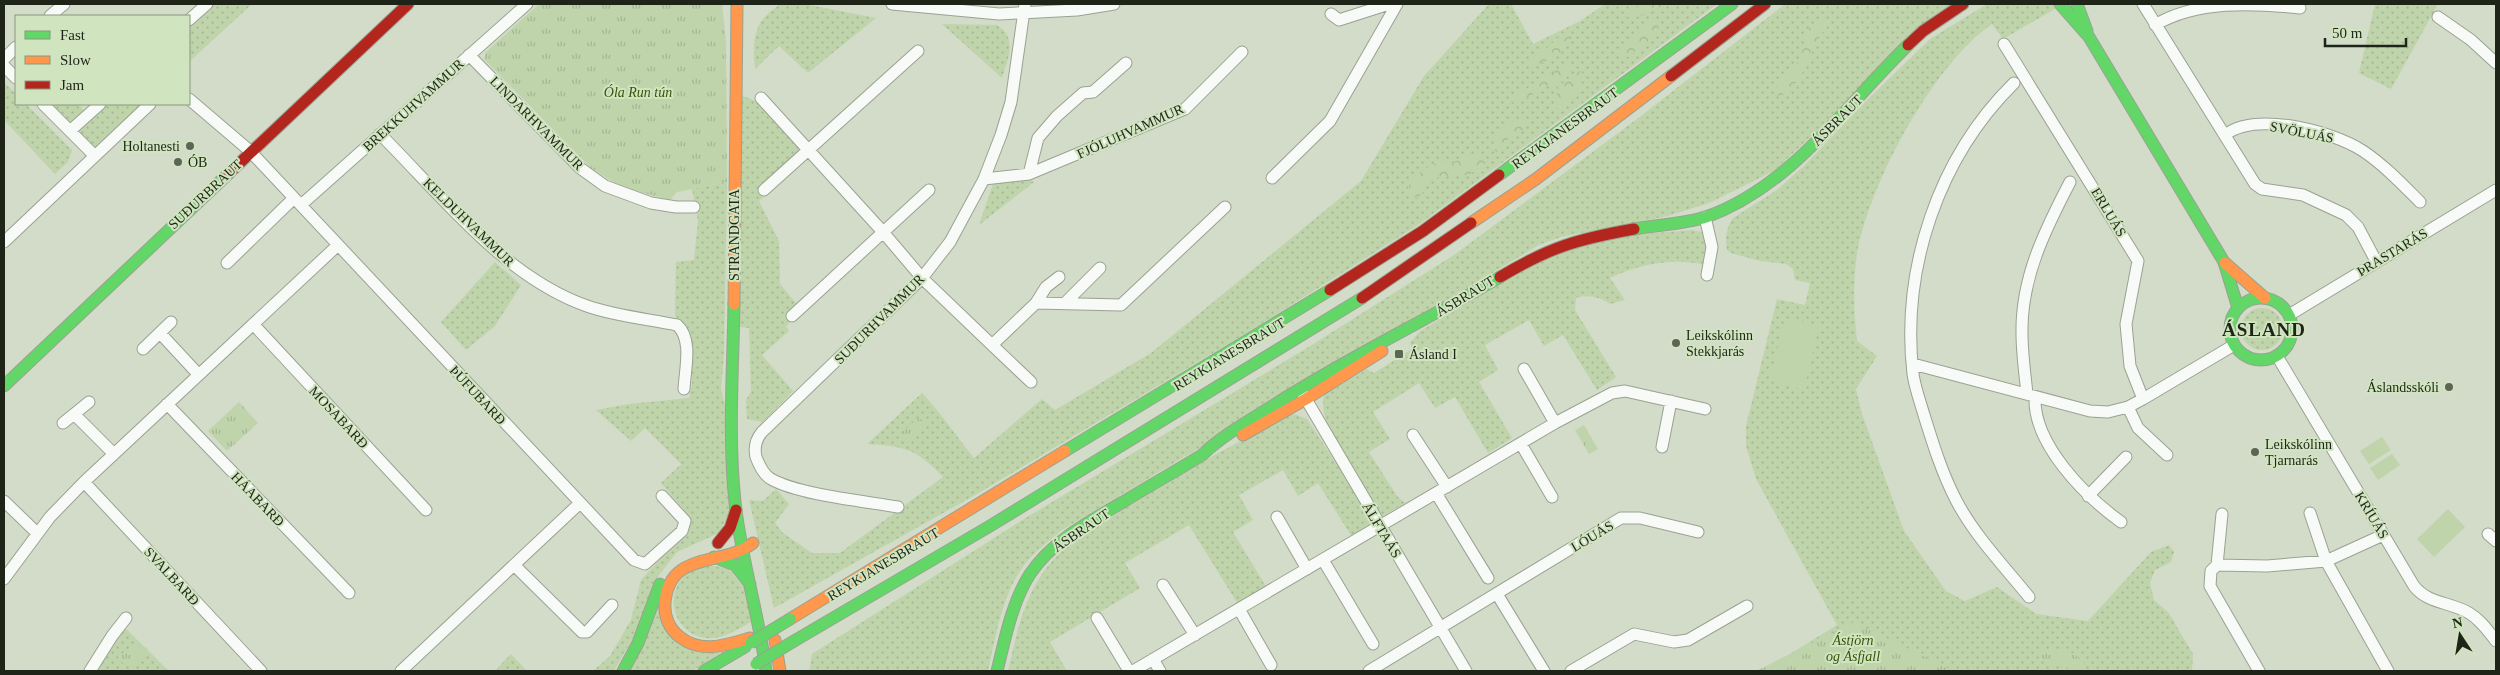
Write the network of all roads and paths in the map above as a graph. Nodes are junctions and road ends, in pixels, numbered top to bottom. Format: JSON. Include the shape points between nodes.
{"nodes":[{"id":1,"x":64,"y":4,"type":"edge"},
{"id":2,"x":206,"y":4,"type":"edge"},
{"id":3,"x":408,"y":4,"type":"edge"},
{"id":4,"x":728,"y":4,"type":"edge"},
{"id":5,"x":737,"y":4,"type":"edge"},
{"id":6,"x":900,"y":4,"type":"edge"},
{"id":7,"x":1114,"y":4,"type":"edge"},
{"id":8,"x":1389,"y":4,"type":"edge"},
{"id":9,"x":1397,"y":4,"type":"edge"},
{"id":10,"x":1732,"y":4,"type":"edge"},
{"id":11,"x":1765,"y":4,"type":"edge"},
{"id":12,"x":1975,"y":4,"type":"edge"},
{"id":13,"x":2060,"y":4,"type":"edge"},
{"id":14,"x":2077,"y":4,"type":"edge"},
{"id":15,"x":2143,"y":4,"type":"edge"},
{"id":16,"x":525,"y":5,"type":"edge"},
{"id":17,"x":1961,"y":6,"type":"edge"},
{"id":18,"x":2300,"y":8,"type":"dead end"},
{"id":19,"x":1024,"y":9,"type":"edge"},
{"id":20,"x":1331,"y":14,"type":"dead end"},
{"id":21,"x":51,"y":15,"type":"edge"},
{"id":22,"x":2438,"y":17,"type":"dead end"},
{"id":23,"x":190,"y":19,"type":"edge"},
{"id":24,"x":2155,"y":25,"type":"junction"},
{"id":25,"x":2089,"y":37,"type":"junction"},
{"id":26,"x":2004,"y":44,"type":"dead end"},
{"id":27,"x":15,"y":48,"type":"edge"},
{"id":28,"x":918,"y":51,"type":"dead end"},
{"id":29,"x":735,"y":52,"type":"junction"},
{"id":30,"x":1242,"y":52,"type":"dead end"},
{"id":31,"x":469,"y":55,"type":"junction"},
{"id":32,"x":4,"y":59,"type":"edge"},
{"id":33,"x":1126,"y":63,"type":"dead end"},
{"id":34,"x":2496,"y":63,"type":"edge"},
{"id":35,"x":4,"y":66,"type":"edge"},
{"id":36,"x":15,"y":77,"type":"edge"},
{"id":37,"x":2014,"y":84,"type":"dead end"},
{"id":38,"x":761,"y":98,"type":"dead end"},
{"id":39,"x":190,"y":100,"type":"edge"},
{"id":40,"x":44,"y":105,"type":"edge"},
{"id":41,"x":99,"y":105,"type":"edge"},
{"id":42,"x":149,"y":105,"type":"edge"},
{"id":43,"x":71,"y":130,"type":"junction"},
{"id":44,"x":380,"y":134,"type":"junction"},
{"id":45,"x":2224,"y":135,"type":"junction"},
{"id":46,"x":808,"y":150,"type":"junction"},
{"id":47,"x":250,"y":151,"type":"junction"},
{"id":48,"x":94,"y":156,"type":"junction"},
{"id":49,"x":1029,"y":174,"type":"junction"},
{"id":50,"x":1272,"y":178,"type":"dead end"},
{"id":51,"x":984,"y":179,"type":"junction"},
{"id":52,"x":2070,"y":182,"type":"dead end"},
{"id":53,"x":764,"y":190,"type":"dead end"},
{"id":54,"x":928,"y":190,"type":"dead end"},
{"id":55,"x":2496,"y":190,"type":"edge"},
{"id":56,"x":297,"y":202,"type":"junction"},
{"id":57,"x":2420,"y":202,"type":"dead end"},
{"id":58,"x":694,"y":207,"type":"dead end"},
{"id":59,"x":1225,"y":207,"type":"dead end"},
{"id":60,"x":1705,"y":217,"type":"junction"},
{"id":61,"x":883,"y":232,"type":"junction"},
{"id":62,"x":4,"y":242,"type":"edge"},
{"id":63,"x":338,"y":245,"type":"junction"},
{"id":64,"x":2376,"y":261,"type":"junction"},
{"id":65,"x":2224,"y":262,"type":"junction"},
{"id":66,"x":227,"y":263,"type":"dead end"},
{"id":67,"x":1100,"y":268,"type":"dead end"},
{"id":68,"x":1707,"y":275,"type":"dead end"},
{"id":69,"x":922,"y":278,"type":"junction"},
{"id":70,"x":1059,"y":278,"type":"dead end"},
{"id":71,"x":2265,"y":298,"type":"junction"},
{"id":72,"x":1036,"y":303,"type":"junction"},
{"id":73,"x":1065,"y":303,"type":"junction"},
{"id":74,"x":2238,"y":308,"type":"junction"},
{"id":75,"x":2289,"y":315,"type":"junction"},
{"id":76,"x":792,"y":316,"type":"dead end"},
{"id":77,"x":1426,"y":320,"type":"junction"},
{"id":78,"x":171,"y":322,"type":"dead end"},
{"id":79,"x":253,"y":324,"type":"junction"},
{"id":80,"x":160,"y":333,"type":"junction"},
{"id":81,"x":992,"y":345,"type":"junction"},
{"id":82,"x":2234,"y":345,"type":"junction"},
{"id":83,"x":143,"y":349,"type":"dead end"},
{"id":84,"x":2277,"y":356,"type":"junction"},
{"id":85,"x":1913,"y":364,"type":"junction"},
{"id":86,"x":1524,"y":369,"type":"dead end"},
{"id":87,"x":198,"y":374,"type":"junction"},
{"id":88,"x":1031,"y":382,"type":"dead end"},
{"id":89,"x":4,"y":386,"type":"edge"},
{"id":90,"x":1300,"y":388,"type":"junction"},
{"id":91,"x":684,"y":389,"type":"dead end"},
{"id":92,"x":2031,"y":396,"type":"junction"},
{"id":93,"x":1306,"y":399,"type":"junction"},
{"id":94,"x":2143,"y":399,"type":"junction"},
{"id":95,"x":1671,"y":401,"type":"junction"},
{"id":96,"x":89,"y":402,"type":"dead end"},
{"id":97,"x":167,"y":404,"type":"junction"},
{"id":98,"x":2128,"y":407,"type":"junction"},
{"id":99,"x":1705,"y":409,"type":"dead end"},
{"id":100,"x":74,"y":414,"type":"junction"},
{"id":101,"x":733,"y":418,"type":"junction"},
{"id":102,"x":63,"y":423,"type":"dead end"},
{"id":103,"x":1556,"y":423,"type":"junction"},
{"id":104,"x":1413,"y":435,"type":"dead end"},
{"id":105,"x":1521,"y":444,"type":"junction"},
{"id":106,"x":1662,"y":447,"type":"dead end"},
{"id":107,"x":114,"y":454,"type":"junction"},
{"id":108,"x":1202,"y":455,"type":"junction"},
{"id":109,"x":2166,"y":455,"type":"dead end"},
{"id":110,"x":2126,"y":457,"type":"dead end"},
{"id":111,"x":84,"y":482,"type":"junction"},
{"id":112,"x":1447,"y":487,"type":"junction"},
{"id":113,"x":1436,"y":493,"type":"junction"},
{"id":114,"x":662,"y":496,"type":"dead end"},
{"id":115,"x":1552,"y":496,"type":"dead end"},
{"id":116,"x":2088,"y":496,"type":"junction"},
{"id":117,"x":4,"y":501,"type":"edge"},
{"id":118,"x":580,"y":503,"type":"junction"},
{"id":119,"x":898,"y":507,"type":"dead end"},
{"id":120,"x":426,"y":510,"type":"dead end"},
{"id":121,"x":736,"y":510,"type":"junction"},
{"id":122,"x":2310,"y":513,"type":"dead end"},
{"id":123,"x":2222,"y":514,"type":"dead end"},
{"id":124,"x":1277,"y":517,"type":"dead end"},
{"id":125,"x":2121,"y":522,"type":"dead end"},
{"id":126,"x":1380,"y":526,"type":"junction"},
{"id":127,"x":1698,"y":532,"type":"dead end"},
{"id":128,"x":37,"y":533,"type":"junction"},
{"id":129,"x":2384,"y":535,"type":"junction"},
{"id":130,"x":740,"y":538,"type":"junction"},
{"id":131,"x":718,"y":543,"type":"junction"},
{"id":132,"x":705,"y":546,"type":"dead end"},
{"id":133,"x":754,"y":547,"type":"junction"},
{"id":134,"x":742,"y":552,"type":"junction"},
{"id":135,"x":688,"y":553,"type":"dead end"},
{"id":136,"x":714,"y":557,"type":"junction"},
{"id":137,"x":1323,"y":560,"type":"junction"},
{"id":138,"x":2326,"y":561,"type":"junction"},
{"id":139,"x":514,"y":565,"type":"junction"},
{"id":140,"x":2217,"y":565,"type":"junction"},
{"id":141,"x":1308,"y":569,"type":"junction"},
{"id":142,"x":1488,"y":578,"type":"dead end"},
{"id":143,"x":4,"y":579,"type":"edge"},
{"id":144,"x":750,"y":584,"type":"junction"},
{"id":145,"x":1163,"y":585,"type":"dead end"},
{"id":146,"x":349,"y":593,"type":"dead end"},
{"id":147,"x":1497,"y":594,"type":"junction"},
{"id":148,"x":2029,"y":597,"type":"dead end"},
{"id":149,"x":612,"y":605,"type":"dead end"},
{"id":150,"x":1748,"y":606,"type":"dead end"},
{"id":151,"x":1239,"y":609,"type":"junction"},
{"id":152,"x":126,"y":618,"type":"dead end"},
{"id":153,"x":1097,"y":618,"type":"dead end"},
{"id":154,"x":770,"y":626,"type":"junction"},
{"id":155,"x":1440,"y":628,"type":"junction"},
{"id":156,"x":1195,"y":635,"type":"junction"},
{"id":157,"x":750,"y":641,"type":"junction"},
{"id":158,"x":2496,"y":641,"type":"edge"},
{"id":159,"x":1373,"y":644,"type":"dead end"},
{"id":160,"x":1153,"y":660,"type":"junction"},
{"id":161,"x":1271,"y":664,"type":"dead end"},
{"id":162,"x":1388,"y":666,"type":"edge"},
{"id":163,"x":90,"y":671,"type":"edge"},
{"id":164,"x":261,"y":671,"type":"edge"},
{"id":165,"x":401,"y":671,"type":"edge"},
{"id":166,"x":623,"y":671,"type":"edge"},
{"id":167,"x":704,"y":671,"type":"edge"},
{"id":168,"x":744,"y":671,"type":"edge"},
{"id":169,"x":766,"y":671,"type":"edge"},
{"id":170,"x":780,"y":671,"type":"edge"},
{"id":171,"x":997,"y":671,"type":"edge"},
{"id":172,"x":1131,"y":671,"type":"edge"},
{"id":173,"x":1160,"y":671,"type":"edge"},
{"id":174,"x":1369,"y":671,"type":"edge"},
{"id":175,"x":1466,"y":671,"type":"edge"},
{"id":176,"x":1544,"y":671,"type":"edge"},
{"id":177,"x":1571,"y":671,"type":"edge"},
{"id":178,"x":2260,"y":671,"type":"edge"},
{"id":179,"x":2388,"y":671,"type":"edge"}],
"edges":[{"from":1,"to":21,"type":"street"},
{"from":2,"to":23,"type":"street"},
{"from":3,"to":47,"type":"main road","name":"SUÐURBRAUT"},
{"from":4,"to":29,"type":"main road","name":"STRANDGATA"},
{"from":5,"to":29,"type":"main road","name":"STRANDGATA"},
{"from":6,"to":19,"type":"street","via":[[990,14]]},
{"from":7,"to":19,"type":"street","via":[[1077,10]]},
{"from":8,"to":20,"type":"street","via":[[1339,20]]},
{"from":9,"to":50,"type":"street","via":[[1330,120]]},
{"from":10,"to":154,"type":"main road","name":"REYKJANESBRAUT","bridge":true,"via":[[1439,220],[1369,267],[790,619]]},
{"from":11,"to":168,"type":"main road","name":"REYKJANESBRAUT","bridge":true,"via":[[1536,179],[1348,307],[990,526]]},
{"from":12,"to":17,"type":"main road","name":"ÁSBRAUT"},
{"from":13,"to":25,"type":"main road"},
{"from":14,"to":25,"type":"main road"},
{"from":15,"to":24,"type":"street"},
{"from":16,"to":31,"type":"street","name":"BREKKUHVAMMUR"},
{"from":17,"to":60,"type":"main road","name":"ÁSBRAUT","via":[[1923,31],[1778,176],[1746,198]]},
{"from":18,"to":24,"type":"street","via":[[2266,4],[2218,7],[2165,19]]},
{"from":19,"to":51,"type":"street","name":"SUÐURHVAMMUR","via":[[1011,102]]},
{"from":22,"to":34,"type":"street"},
{"from":24,"to":45,"type":"street"},
{"from":25,"to":65,"type":"main road"},
{"from":26,"to":94,"type":"street","name":"ERLUÁS","via":[[2138,261],[2126,324],[2130,366]]},
{"from":27,"to":32,"type":"street"},
{"from":28,"to":46,"type":"street"},
{"from":29,"to":101,"type":"main road","name":"STRANDGATA"},
{"from":30,"to":49,"type":"street","name":"FJÓLUHVAMMUR","via":[[1185,109]]},
{"from":31,"to":44,"type":"street","name":"BREKKUHVAMMUR"},
{"from":31,"to":58,"type":"street","name":"LINDARHVAMMUR","via":[[580,168],[605,186],[651,203],[676,208]]},
{"from":33,"to":49,"type":"street","via":[[1093,92],[1083,93],[1038,138]]},
{"from":35,"to":36,"type":"street"},
{"from":37,"to":85,"type":"street","via":[[1985,115],[1966,144],[1932,210],[1913,295]]},
{"from":38,"to":46,"type":"street"},
{"from":39,"to":47,"type":"street","name":"ÞÚFUBARÐ"},
{"from":40,"to":43,"type":"street"},
{"from":41,"to":43,"type":"street"},
{"from":42,"to":48,"type":"street"},
{"from":43,"to":48,"type":"street"},
{"from":44,"to":56,"type":"street","name":"BREKKUHVAMMUR"},
{"from":44,"to":91,"type":"street","name":"KELDUHVAMMUR","via":[[470,226],[525,275],[588,306],[677,325],[684,331],[686,340]]},
{"from":45,"to":57,"type":"street","name":"SVÖLUÁS","via":[[2234,128],[2257,124],[2280,125],[2344,140],[2380,164]]},
{"from":45,"to":64,"type":"street","via":[[2262,190],[2303,194],[2346,216],[2358,227]]},
{"from":46,"to":53,"type":"street"},
{"from":46,"to":61,"type":"street"},
{"from":47,"to":56,"type":"street","name":"ÞÚFUBARÐ"},
{"from":47,"to":89,"type":"main road","name":"SUÐURBRAUT"},
{"from":48,"to":62,"type":"street"},
{"from":49,"to":51,"type":"street","name":"FJÓLUHVAMMUR"},
{"from":51,"to":69,"type":"street","name":"SUÐURHVAMMUR","via":[[950,242]]},
{"from":52,"to":92,"type":"street","via":[[2040,244],[2027,286],[2022,332]]},
{"from":54,"to":61,"type":"street"},
{"from":55,"to":64,"type":"street","name":"ÞRASTARÁS"},
{"from":56,"to":63,"type":"street","name":"ÞÚFUBARÐ"},
{"from":56,"to":66,"type":"street","name":"BREKKUHVAMMUR"},
{"from":59,"to":73,"type":"street","via":[[1121,305]]},
{"from":60,"to":68,"type":"street","via":[[1712,247]]},
{"from":60,"to":77,"type":"main road","name":"ÁSBRAUT","via":[[1564,244],[1509,270]]},
{"from":61,"to":69,"type":"street"},
{"from":61,"to":76,"type":"street"},
{"from":63,"to":79,"type":"street"},
{"from":63,"to":118,"type":"street","name":"ÞÚFUBARÐ"},
{"from":64,"to":75,"type":"street","name":"ÞRASTARÁS"},
{"from":65,"to":71,"type":"main road"},
{"from":65,"to":74,"type":"main road"},
{"from":67,"to":73,"type":"street"},
{"from":69,"to":81,"type":"street"},
{"from":69,"to":119,"type":"street","name":"SUÐURHVAMMUR","via":[[762,432],[756,445],[757,460],[772,480],[798,489]]},
{"from":70,"to":72,"type":"street","via":[[1046,287]]},
{"from":71,"to":74,"type":"main road","via":[[2246,302]]},
{"from":71,"to":75,"type":"main road","via":[[2275,301]]},
{"from":72,"to":73,"type":"street"},
{"from":72,"to":81,"type":"street"},
{"from":74,"to":82,"type":"main road","via":[[2230,326]]},
{"from":75,"to":84,"type":"main road","via":[[2292,334]]},
{"from":77,"to":90,"type":"main road","name":"ÁSBRAUT","via":[[1403,329]]},
{"from":77,"to":93,"type":"main road","name":"ÁSBRAUT"},
{"from":78,"to":80,"type":"street"},
{"from":79,"to":87,"type":"street"},
{"from":79,"to":120,"type":"street","name":"MOSABARÐ"},
{"from":80,"to":83,"type":"street"},
{"from":80,"to":87,"type":"street"},
{"from":81,"to":88,"type":"street"},
{"from":82,"to":84,"type":"main road","via":[[2258,360]]},
{"from":82,"to":94,"type":"street"},
{"from":84,"to":129,"type":"street","name":"KRÍUÁS"},
{"from":85,"to":92,"type":"street"},
{"from":85,"to":148,"type":"street","via":[[1917,393],[1956,502]]},
{"from":86,"to":103,"type":"street"},
{"from":87,"to":97,"type":"street"},
{"from":90,"to":93,"type":"street","name":"ÁLFTAÁS"},
{"from":90,"to":108,"type":"main road","name":"ÁSBRAUT","via":[[1216,442]]},
{"from":92,"to":98,"type":"street","via":[[2090,411],[2108,412]]},
{"from":92,"to":116,"type":"street","via":[[2036,420],[2050,447]]},
{"from":93,"to":108,"type":"main road","name":"ÁSBRAUT","via":[[1219,449]]},
{"from":93,"to":126,"type":"street","name":"ÁLFTAÁS"},
{"from":94,"to":98,"type":"street"},
{"from":95,"to":99,"type":"street"},
{"from":95,"to":103,"type":"street","via":[[1625,391],[1612,393]]},
{"from":95,"to":106,"type":"street"},
{"from":96,"to":100,"type":"street"},
{"from":97,"to":107,"type":"street"},
{"from":97,"to":146,"type":"street","name":"HÁABARÐ"},
{"from":98,"to":109,"type":"street","via":[[2138,428]]},
{"from":100,"to":102,"type":"street"},
{"from":100,"to":107,"type":"street"},
{"from":101,"to":121,"type":"main road","name":"STRANDGATA","via":[[731,452]]},
{"from":101,"to":133,"type":"main road","name":"STRANDGATA"},
{"from":103,"to":105,"type":"street"},
{"from":104,"to":112,"type":"street"},
{"from":105,"to":112,"type":"street"},
{"from":105,"to":115,"type":"street"},
{"from":107,"to":111,"type":"street"},
{"from":108,"to":171,"type":"main road","name":"ÁSBRAUT","via":[[1079,528],[1050,551],[1022,589]]},
{"from":110,"to":116,"type":"street"},
{"from":111,"to":128,"type":"street"},
{"from":111,"to":164,"type":"street","name":"SVALBARÐ"},
{"from":112,"to":113,"type":"street"},
{"from":113,"to":126,"type":"street"},
{"from":113,"to":142,"type":"street"},
{"from":114,"to":118,"type":"street","name":"ÞÚFUBARÐ","via":[[686,521],[682,531],[645,564],[634,560]]},
{"from":116,"to":125,"type":"street"},
{"from":117,"to":128,"type":"street"},
{"from":118,"to":139,"type":"street"},
{"from":121,"to":130,"type":"main road","name":"STRANDGATA"},
{"from":121,"to":131,"type":"main road","via":[[730,528]]},
{"from":122,"to":138,"type":"street"},
{"from":123,"to":140,"type":"street"},
{"from":124,"to":141,"type":"street"},
{"from":126,"to":137,"type":"street"},
{"from":126,"to":155,"type":"street","name":"ÁLFTAÁS"},
{"from":127,"to":147,"type":"street","name":"LÓUÁS","via":[[1640,518],[1621,518]]},
{"from":128,"to":143,"type":"street"},
{"from":129,"to":138,"type":"street"},
{"from":129,"to":158,"type":"street","name":"KRÍUÁS","via":[[2420,593],[2468,612]]},
{"from":130,"to":131,"type":"main road"},
{"from":130,"to":133,"type":"main road"},
{"from":130,"to":134,"type":"main road","name":"STRANDGATA"},
{"from":131,"to":132,"type":"main road"},
{"from":133,"to":134,"type":"main road"},
{"from":134,"to":136,"type":"main road"},
{"from":134,"to":144,"type":"main road","name":"STRANDGATA"},
{"from":135,"to":166,"type":"main road","via":[[664,575],[638,644]]},
{"from":136,"to":144,"type":"main road","via":[[735,565]]},
{"from":136,"to":157,"type":"main road","via":[[690,564],[672,581],[665,601],[669,623],[682,639],[705,648]]},
{"from":137,"to":141,"type":"street"},
{"from":137,"to":159,"type":"street"},
{"from":138,"to":140,"type":"street","via":[[2267,566]]},
{"from":138,"to":179,"type":"street"},
{"from":139,"to":149,"type":"street","via":[[582,632],[592,628]]},
{"from":139,"to":165,"type":"street"},
{"from":140,"to":178,"type":"street","via":[[2211,571],[2210,586]]},
{"from":141,"to":151,"type":"street"},
{"from":144,"to":169,"type":"main road","name":"STRANDGATA"},
{"from":145,"to":156,"type":"street"},
{"from":147,"to":155,"type":"street","name":"LÓUÁS"},
{"from":147,"to":176,"type":"street"},
{"from":150,"to":177,"type":"street","via":[[1688,640],[1674,642],[1634,634]]},
{"from":151,"to":156,"type":"street"},
{"from":151,"to":161,"type":"street"},
{"from":152,"to":163,"type":"street"},
{"from":153,"to":172,"type":"street"},
{"from":154,"to":157,"type":"main road","name":"REYKJANESBRAUT","bridge":true},
{"from":154,"to":170,"type":"main road"},
{"from":155,"to":162,"type":"street","name":"LÓUÁS"},
{"from":155,"to":175,"type":"street","name":"ÁLFTAÁS"},
{"from":156,"to":160,"type":"street"},
{"from":157,"to":167,"type":"main road","name":"REYKJANESBRAUT"},
{"from":160,"to":172,"type":"street"},
{"from":160,"to":173,"type":"street"},
{"from":162,"to":174,"type":"street","name":"LÓUÁS"}]}
